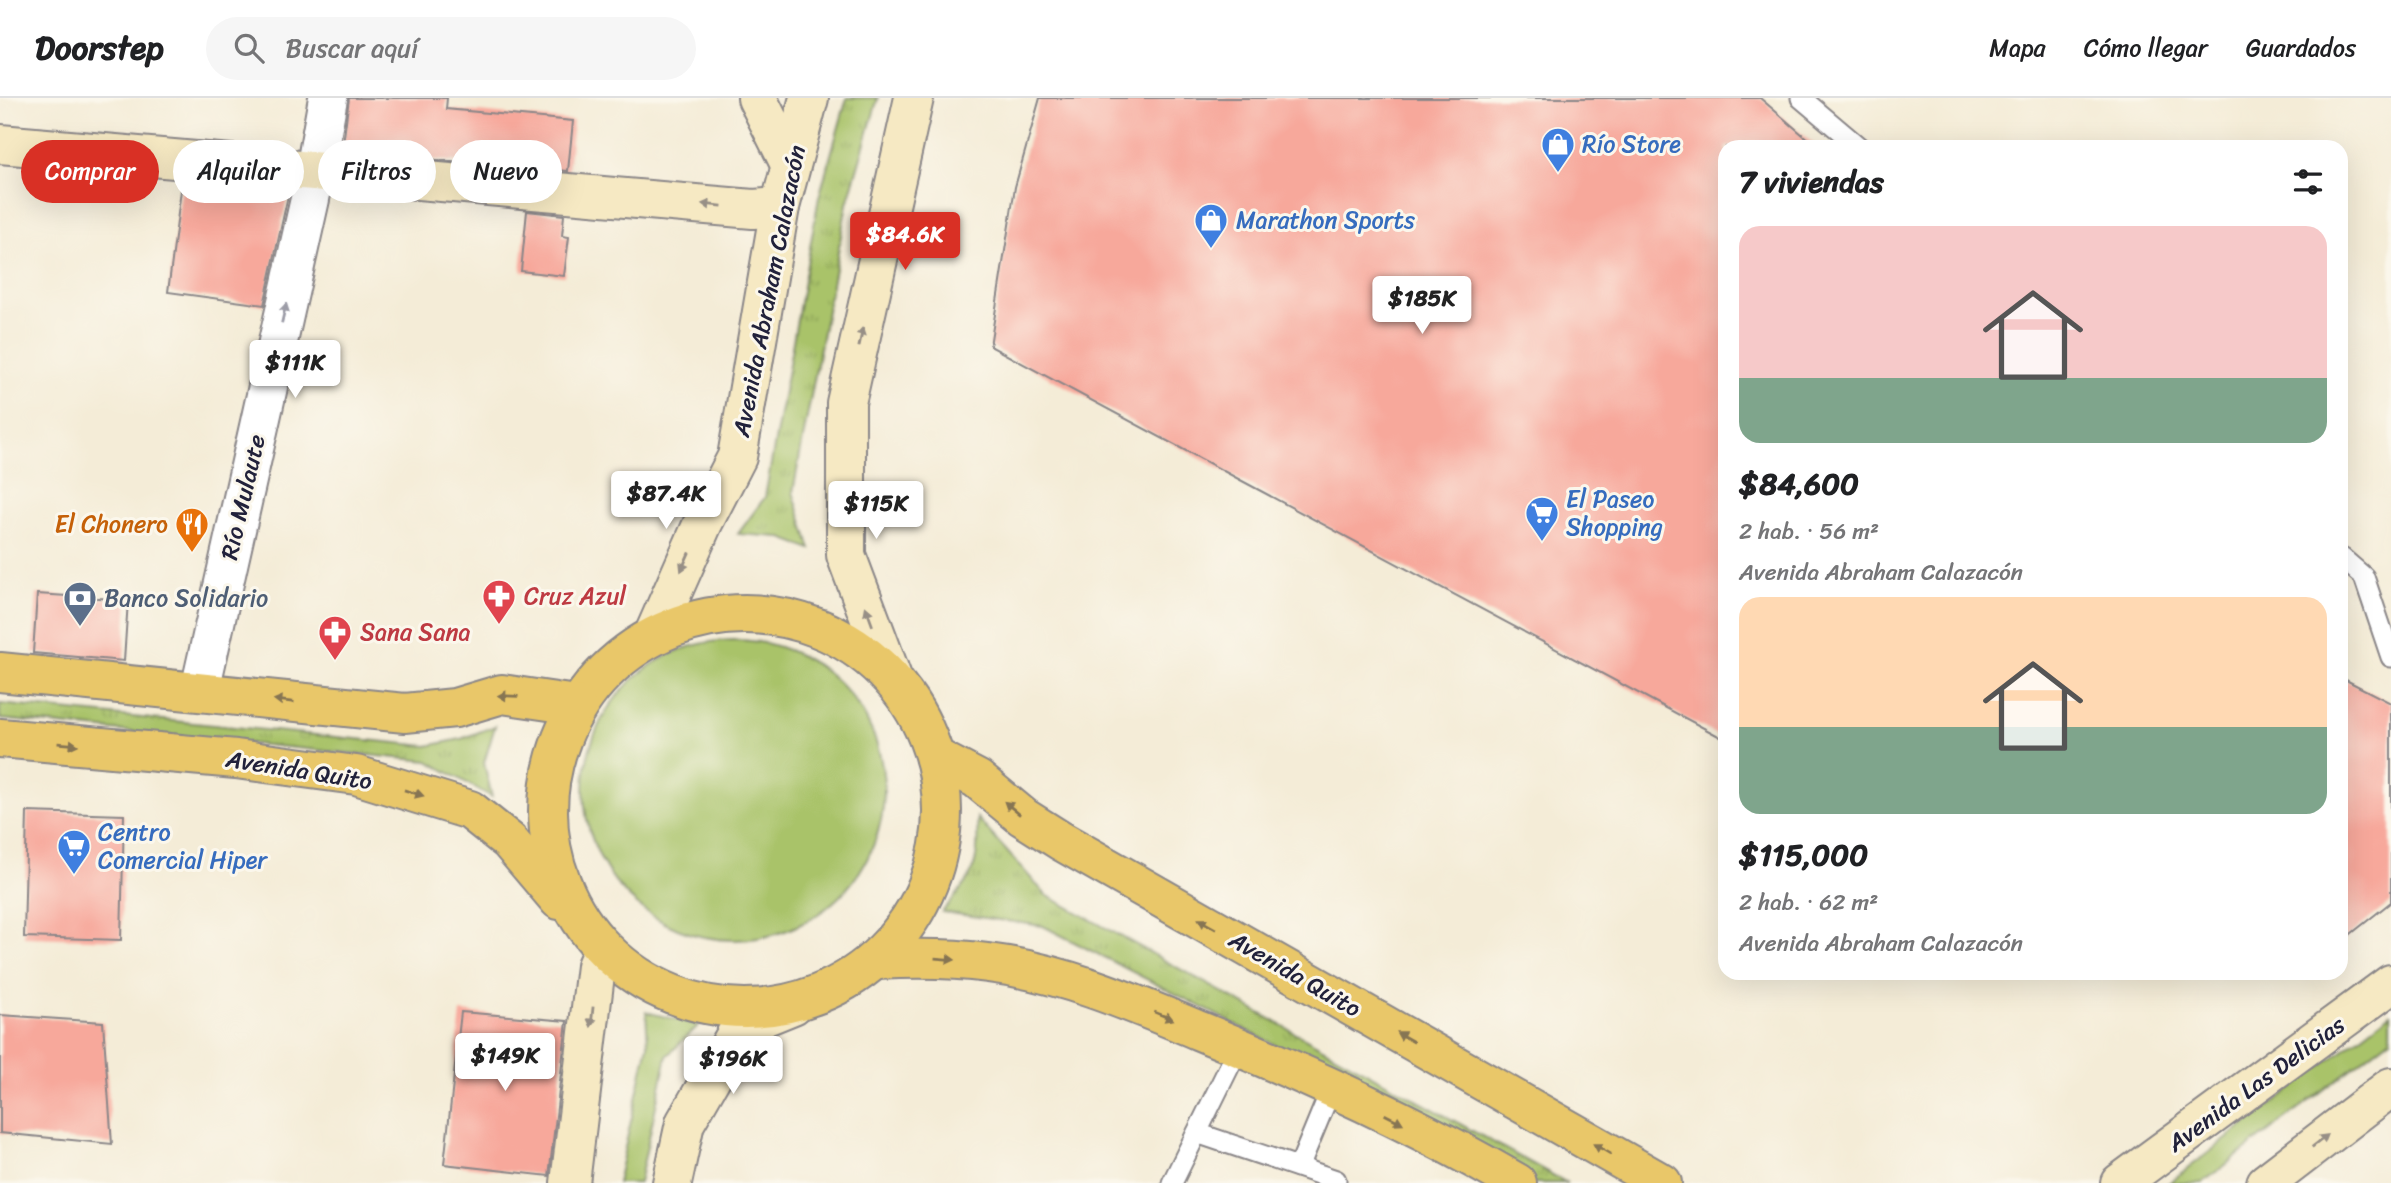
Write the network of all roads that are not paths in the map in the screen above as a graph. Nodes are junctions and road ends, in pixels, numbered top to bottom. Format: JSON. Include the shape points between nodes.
{"nodes":[{"id":1,"x":328,"y":98,"type":"edge"},
{"id":2,"x":757,"y":98,"type":"edge"},
{"id":3,"x":808,"y":98,"type":"edge"},
{"id":4,"x":914,"y":98,"type":"edge"},
{"id":5,"x":1801,"y":98,"type":"edge"},
{"id":6,"x":1851,"y":140,"type":"edge"},
{"id":7,"x":0,"y":144,"type":"edge"},
{"id":8,"x":790,"y":164,"type":"junction"},
{"id":9,"x":313,"y":173,"type":"junction"},
{"id":10,"x":780,"y":207,"type":"junction"},
{"id":11,"x":2348,"y":563,"type":"edge"},
{"id":12,"x":654,"y":634,"type":"junction"},
{"id":13,"x":2391,"y":657,"type":"edge"},
{"id":14,"x":0,"y":672,"type":"edge"},
{"id":15,"x":892,"y":680,"type":"junction"},
{"id":16,"x":200,"y":690,"type":"junction"},
{"id":17,"x":576,"y":705,"type":"junction"},
{"id":18,"x":0,"y":738,"type":"edge"},
{"id":19,"x":935,"y":757,"type":"junction"},
{"id":20,"x":594,"y":940,"type":"junction"},
{"id":21,"x":877,"y":960,"type":"junction"},
{"id":22,"x":2391,"y":984,"type":"edge"},
{"id":23,"x":793,"y":1005,"type":"junction"},
{"id":24,"x":1239,"y":1046,"type":"junction"},
{"id":25,"x":1332,"y":1087,"type":"junction"},
{"id":26,"x":2391,"y":1087,"type":"edge"},
{"id":27,"x":1197,"y":1133,"type":"junction"},
{"id":28,"x":1299,"y":1167,"type":"junction"},
{"id":29,"x":1336,"y":1180,"type":"dead end"},
{"id":30,"x":570,"y":1183,"type":"edge"},
{"id":31,"x":672,"y":1183,"type":"edge"},
{"id":32,"x":1172,"y":1183,"type":"edge"},
{"id":33,"x":1517,"y":1183,"type":"edge"},
{"id":34,"x":1662,"y":1183,"type":"edge"},
{"id":35,"x":2120,"y":1183,"type":"edge"},
{"id":36,"x":2266,"y":1183,"type":"edge"}],
"edges":[{"from":1,"to":9,"type":"street","name":"Río Mulaute"},
{"from":2,"to":8,"type":"main road"},
{"from":3,"to":8,"type":"main road","name":"Avenida Abraham Calazacón"},
{"from":15,"to":4,"type":"main road","one_way":true,"via":[[846,555],[846,403]]},
{"from":5,"to":6,"type":"lane"},
{"from":7,"to":9,"type":"main road"},
{"from":8,"to":10,"type":"main road","name":"Avenida Abraham Calazacón"},
{"from":10,"to":9,"type":"main road","one_way":true,"via":[[753,209]]},
{"from":16,"to":9,"type":"street","name":"Río Mulaute","one_way":true},
{"from":10,"to":12,"type":"main road","name":"Avenida Abraham Calazacón","one_way":true,"via":[[737,457],[702,523]]},
{"from":11,"to":13,"type":"lane","via":[[2364,577]]},
{"from":12,"to":15,"type":"main road","name":"Avenida Quito","via":[[715,614],[780,616],[842,639]]},
{"from":12,"to":17,"type":"main road","name":"Avenida Quito","via":[[610,664]]},
{"from":14,"to":16,"type":"main road"},
{"from":15,"to":19,"type":"main road","name":"Avenida Quito","via":[[918,716]]},
{"from":17,"to":16,"type":"main road","one_way":true,"via":[[502,694],[455,708],[405,713]]},
{"from":17,"to":20,"type":"main road","name":"Avenida Quito","via":[[548,779],[552,859]]},
{"from":18,"to":20,"type":"main road","name":"Avenida Quito","one_way":true,"via":[[236,759],[356,775],[470,810],[509,841]]},
{"from":19,"to":21,"type":"main road","name":"Avenida Quito","via":[[942,831],[935,867],[922,901],[902,933]]},
{"from":34,"to":19,"type":"main road","name":"Avenida Quito","one_way":true,"via":[[1061,842],[977,779]]},
{"from":20,"to":23,"type":"main road","name":"Avenida Quito","via":[[659,990],[724,1009]]},
{"from":20,"to":30,"type":"main road","one_way":true,"via":[[596,967]]},
{"from":21,"to":23,"type":"main road","name":"Avenida Quito","via":[[838,987]]},
{"from":21,"to":24,"type":"main road","one_way":true,"via":[[926,957],[990,963],[1073,982]]},
{"from":22,"to":35,"type":"main road","name":"Avenida Las Delicias"},
{"from":23,"to":31,"type":"main road","via":[[741,1026],[685,1123]]},
{"from":24,"to":25,"type":"main road"},
{"from":24,"to":27,"type":"lane"},
{"from":25,"to":28,"type":"lane"},
{"from":25,"to":33,"type":"main road","one_way":true},
{"from":36,"to":26,"type":"main road","one_way":true},
{"from":27,"to":28,"type":"lane"},
{"from":27,"to":32,"type":"lane"},
{"from":28,"to":29,"type":"lane"}]}
